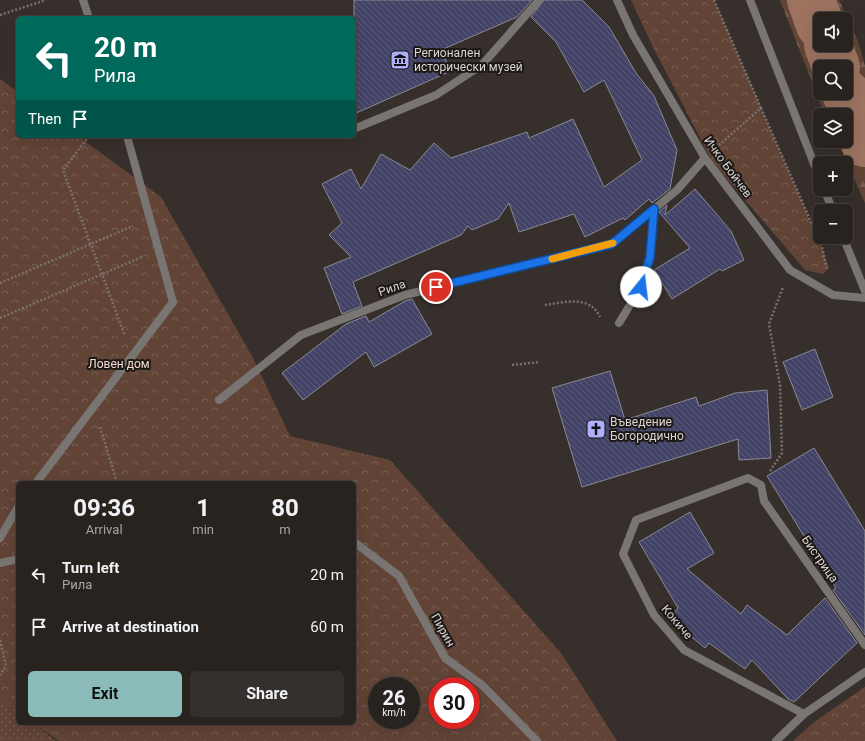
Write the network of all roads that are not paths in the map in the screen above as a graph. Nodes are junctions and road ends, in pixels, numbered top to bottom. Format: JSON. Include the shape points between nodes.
{"nodes":[{"id":1,"x":83,"y":0,"type":"edge"},
{"id":2,"x":539,"y":0,"type":"edge"},
{"id":3,"x":617,"y":0,"type":"edge"},
{"id":4,"x":750,"y":0,"type":"edge"},
{"id":5,"x":88,"y":16,"type":"edge"},
{"id":6,"x":356,"y":128,"type":"dead end"},
{"id":7,"x":128,"y":138,"type":"edge"},
{"id":8,"x":705,"y":158,"type":"junction"},
{"id":9,"x":813,"y":161,"type":"edge"},
{"id":10,"x":654,"y":209,"type":"junction"},
{"id":11,"x":846,"y":244,"type":"edge"},
{"id":12,"x":865,"y":291,"type":"edge"},
{"id":13,"x":865,"y":298,"type":"edge"},
{"id":14,"x":619,"y":323,"type":"dead end"},
{"id":15,"x":219,"y":400,"type":"dead end"},
{"id":16,"x":37,"y":481,"type":"edge"},
{"id":17,"x":760,"y":485,"type":"joint"},
{"id":18,"x":16,"y":510,"type":"edge"},
{"id":19,"x":0,"y":538,"type":"edge"},
{"id":20,"x":356,"y":544,"type":"edge"},
{"id":21,"x":16,"y":559,"type":"edge"},
{"id":22,"x":0,"y":563,"type":"edge"},
{"id":23,"x":865,"y":645,"type":"edge"},
{"id":24,"x":865,"y":672,"type":"edge"},
{"id":25,"x":804,"y":714,"type":"junction"},
{"id":26,"x":537,"y":741,"type":"edge"},
{"id":27,"x":776,"y":741,"type":"edge"}],
"edges":[{"from":1,"to":5,"type":"street"},
{"from":2,"to":6,"type":"street","via":[[482,65],[436,95]]},
{"from":3,"to":8,"type":"street","name":"Ичко Бойчев","via":[[632,35]]},
{"from":4,"to":9,"type":"street"},
{"from":7,"to":16,"type":"street","via":[[173,302]]},
{"from":8,"to":10,"type":"street","name":"Рила","via":[[677,190]]},
{"from":8,"to":13,"type":"street","name":"Ичко Бойчев","via":[[790,270],[833,295]]},
{"from":10,"to":14,"type":"street","via":[[650,257],[641,287]]},
{"from":10,"to":15,"type":"street","name":"Рила","via":[[612,244],[405,295],[301,335]]},
{"from":11,"to":12,"type":"street"},
{"from":17,"to":23,"type":"street","name":"Бистрица","via":[[764,501]]},
{"from":17,"to":25,"type":"street","name":"Кокиче","via":[[748,478],[636,520],[623,554],[654,615],[684,650]]},
{"from":18,"to":19,"type":"street"},
{"from":20,"to":26,"type":"street","name":"Пирин","via":[[399,576],[445,658],[482,685]]},
{"from":21,"to":22,"type":"street"},
{"from":24,"to":25,"type":"street"},
{"from":25,"to":27,"type":"street"}]}
